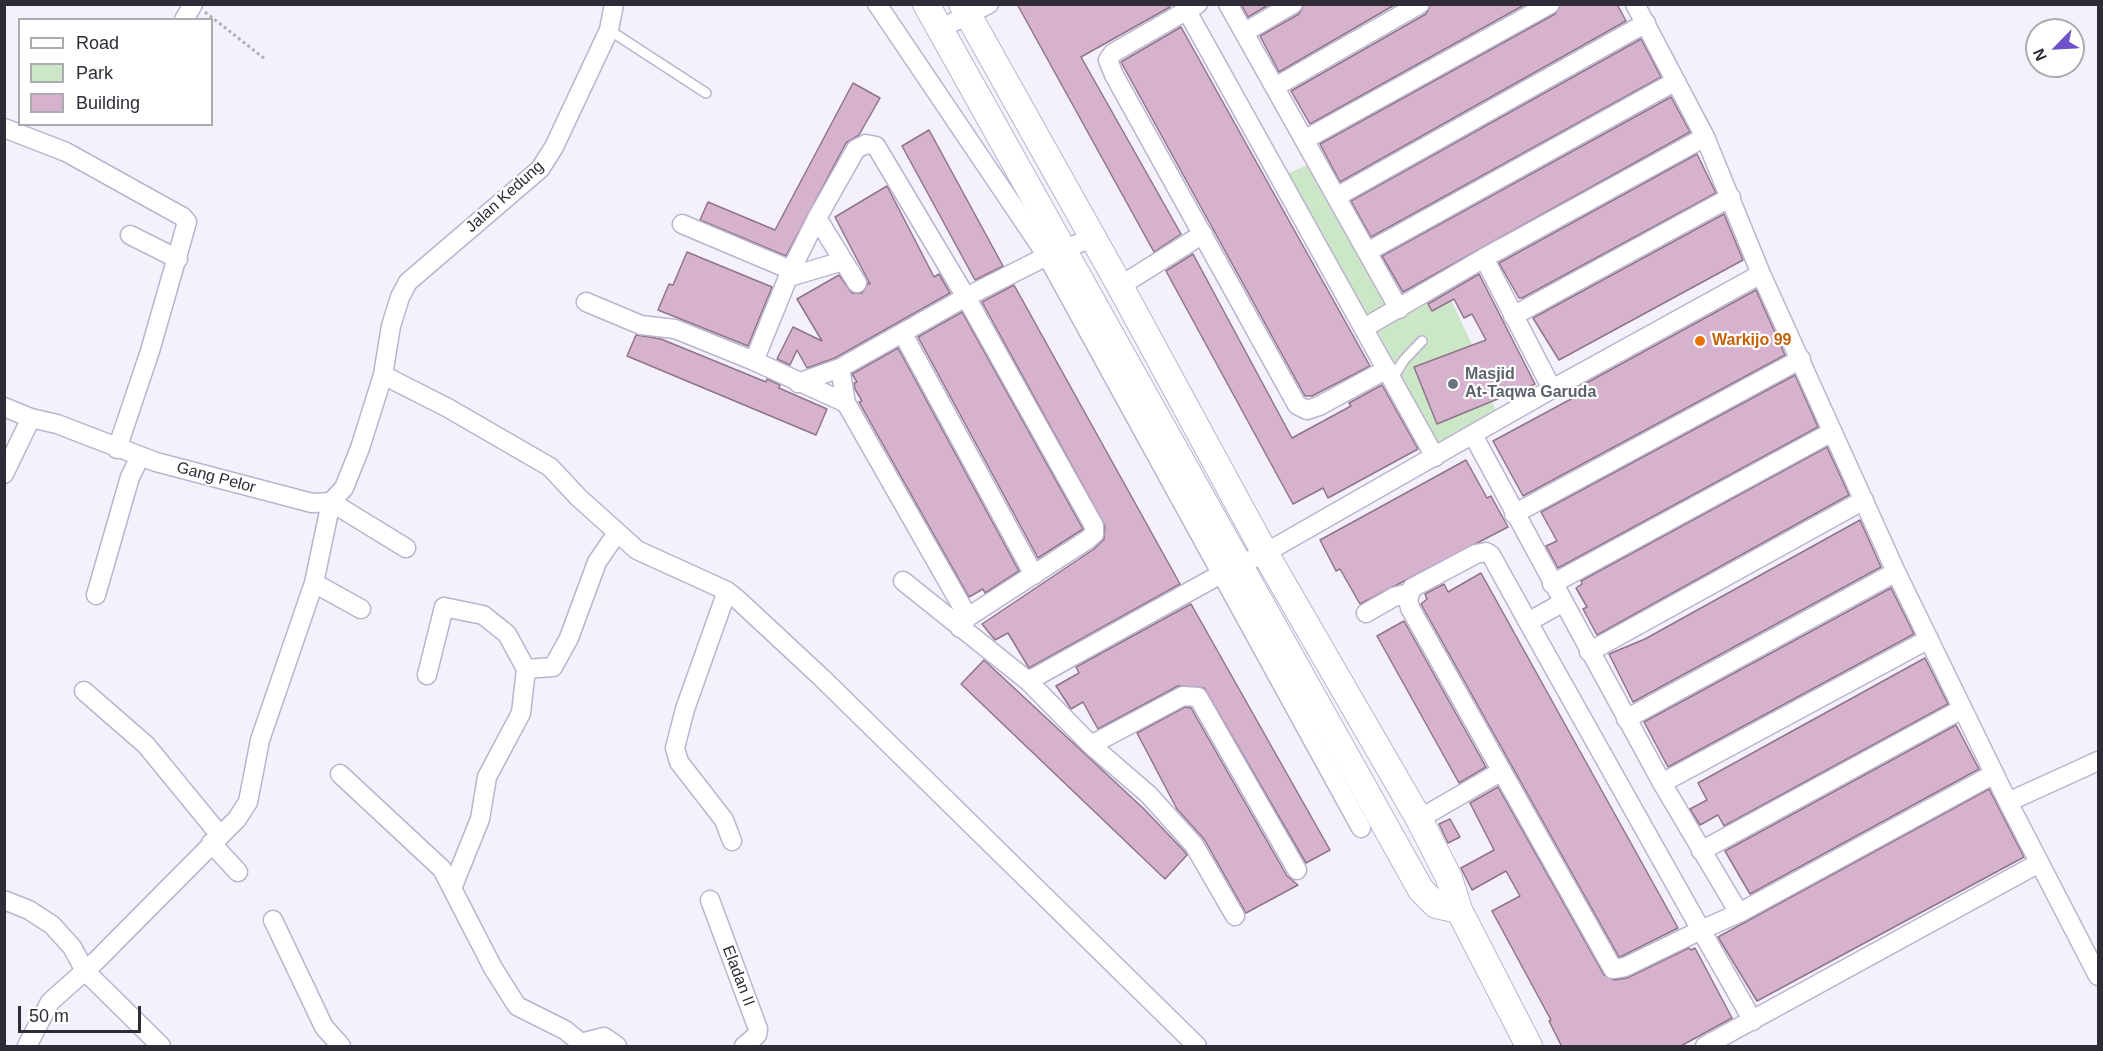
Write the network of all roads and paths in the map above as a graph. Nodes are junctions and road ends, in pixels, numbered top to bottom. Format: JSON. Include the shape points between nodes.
{"nodes":[{"id":1,"x":614,"y":4,"type":"edge"},
{"id":2,"x":877,"y":4,"type":"edge"},
{"id":3,"x":926,"y":4,"type":"edge"},
{"id":4,"x":1228,"y":4,"type":"edge"},
{"id":5,"x":1293,"y":4,"type":"edge"},
{"id":6,"x":1420,"y":4,"type":"edge"},
{"id":7,"x":1550,"y":4,"type":"edge"},
{"id":8,"x":1635,"y":4,"type":"edge"},
{"id":9,"x":199,"y":8,"type":"edge"},
{"id":10,"x":973,"y":8,"type":"edge"},
{"id":11,"x":1192,"y":8,"type":"edge"},
{"id":12,"x":186,"y":18,"type":"edge"},
{"id":13,"x":212,"y":18,"type":"edge"},
{"id":14,"x":213,"y":19,"type":"edge"},
{"id":15,"x":1646,"y":23,"type":"junction"},
{"id":16,"x":940,"y":29,"type":"junction"},
{"id":17,"x":609,"y":30,"type":"junction"},
{"id":18,"x":1245,"y":32,"type":"junction"},
{"id":19,"x":265,"y":59,"type":"dead end"},
{"id":20,"x":1676,"y":81,"type":"junction"},
{"id":21,"x":1275,"y":87,"type":"junction"},
{"id":22,"x":706,"y":93,"type":"dead end"},
{"id":23,"x":4,"y":128,"type":"edge"},
{"id":24,"x":1705,"y":137,"type":"junction"},
{"id":25,"x":1304,"y":140,"type":"junction"},
{"id":26,"x":1336,"y":197,"type":"junction"},
{"id":27,"x":1731,"y":197,"type":"junction"},
{"id":28,"x":817,"y":218,"type":"junction"},
{"id":29,"x":682,"y":224,"type":"dead end"},
{"id":30,"x":1203,"y":234,"type":"junction"},
{"id":31,"x":130,"y":235,"type":"dead end"},
{"id":32,"x":1092,"y":238,"type":"junction"},
{"id":33,"x":1367,"y":252,"type":"junction"},
{"id":34,"x":1056,"y":253,"type":"junction"},
{"id":35,"x":1484,"y":258,"type":"junction"},
{"id":36,"x":178,"y":259,"type":"junction"},
{"id":37,"x":843,"y":261,"type":"junction"},
{"id":38,"x":790,"y":273,"type":"junction"},
{"id":39,"x":1761,"y":274,"type":"junction"},
{"id":40,"x":857,"y":283,"type":"dead end"},
{"id":41,"x":1120,"y":286,"type":"junction"},
{"id":42,"x":966,"y":297,"type":"junction"},
{"id":43,"x":586,"y":302,"type":"dead end"},
{"id":44,"x":1399,"y":309,"type":"junction"},
{"id":45,"x":1514,"y":316,"type":"junction"},
{"id":46,"x":1364,"y":328,"type":"junction"},
{"id":47,"x":903,"y":334,"type":"junction"},
{"id":48,"x":1422,"y":341,"type":"dead end"},
{"id":49,"x":1801,"y":359,"type":"junction"},
{"id":50,"x":754,"y":361,"type":"junction"},
{"id":51,"x":840,"y":368,"type":"junction"},
{"id":52,"x":1390,"y":374,"type":"junction"},
{"id":53,"x":383,"y":375,"type":"junction"},
{"id":54,"x":798,"y":383,"type":"junction"},
{"id":55,"x":1552,"y":389,"type":"junction"},
{"id":56,"x":846,"y":403,"type":"junction"},
{"id":57,"x":4,"y":407,"type":"edge"},
{"id":58,"x":31,"y":418,"type":"junction"},
{"id":59,"x":1832,"y":432,"type":"junction"},
{"id":60,"x":1473,"y":435,"type":"junction"},
{"id":61,"x":117,"y":449,"type":"junction"},
{"id":62,"x":140,"y":457,"type":"junction"},
{"id":63,"x":1435,"y":457,"type":"junction"},
{"id":64,"x":4,"y":474,"type":"edge"},
{"id":65,"x":1864,"y":500,"type":"junction"},
{"id":66,"x":332,"y":502,"type":"junction"},
{"id":67,"x":1514,"y":514,"type":"junction"},
{"id":68,"x":617,"y":533,"type":"junction"},
{"id":69,"x":406,"y":548,"type":"dead end"},
{"id":70,"x":1264,"y":553,"type":"junction"},
{"id":71,"x":1230,"y":570,"type":"junction"},
{"id":72,"x":1896,"y":572,"type":"junction"},
{"id":73,"x":1034,"y":575,"type":"junction"},
{"id":74,"x":903,"y":581,"type":"dead end"},
{"id":75,"x":314,"y":583,"type":"junction"},
{"id":76,"x":1552,"y":584,"type":"junction"},
{"id":77,"x":727,"y":591,"type":"junction"},
{"id":78,"x":1409,"y":593,"type":"junction"},
{"id":79,"x":96,"y":595,"type":"dead end"},
{"id":80,"x":1562,"y":603,"type":"junction"},
{"id":81,"x":361,"y":609,"type":"dead end"},
{"id":82,"x":1366,"y":613,"type":"dead end"},
{"id":83,"x":1528,"y":622,"type":"junction"},
{"id":84,"x":964,"y":623,"type":"junction"},
{"id":85,"x":1929,"y":639,"type":"junction"},
{"id":86,"x":1590,"y":652,"type":"junction"},
{"id":87,"x":526,"y":669,"type":"junction"},
{"id":88,"x":427,"y":675,"type":"dead end"},
{"id":89,"x":1028,"y":681,"type":"junction"},
{"id":90,"x":84,"y":691,"type":"dead end"},
{"id":91,"x":1962,"y":709,"type":"junction"},
{"id":92,"x":1626,"y":718,"type":"junction"},
{"id":93,"x":1091,"y":745,"type":"junction"},
{"id":94,"x":2098,"y":761,"type":"edge"},
{"id":95,"x":1502,"y":771,"type":"junction"},
{"id":96,"x":340,"y":774,"type":"dead end"},
{"id":97,"x":1994,"y":774,"type":"junction"},
{"id":98,"x":1662,"y":783,"type":"junction"},
{"id":99,"x":2008,"y":802,"type":"junction"},
{"id":100,"x":1419,"y":819,"type":"junction"},
{"id":101,"x":1361,"y":828,"type":"dead end"},
{"id":102,"x":215,"y":839,"type":"junction"},
{"id":103,"x":732,"y":841,"type":"dead end"},
{"id":104,"x":1701,"y":851,"type":"junction"},
{"id":105,"x":2038,"y":862,"type":"junction"},
{"id":106,"x":1297,"y":870,"type":"dead end"},
{"id":107,"x":238,"y":872,"type":"dead end"},
{"id":108,"x":453,"y":886,"type":"junction"},
{"id":109,"x":4,"y":900,"type":"edge"},
{"id":110,"x":710,"y":900,"type":"dead end"},
{"id":111,"x":1459,"y":910,"type":"junction"},
{"id":112,"x":1739,"y":913,"type":"junction"},
{"id":113,"x":1235,"y":916,"type":"dead end"},
{"id":114,"x":273,"y":920,"type":"dead end"},
{"id":115,"x":1701,"y":930,"type":"junction"},
{"id":116,"x":85,"y":971,"type":"junction"},
{"id":117,"x":2098,"y":976,"type":"edge"},
{"id":118,"x":1753,"y":1021,"type":"junction"},
{"id":119,"x":27,"y":1047,"type":"edge"},
{"id":120,"x":160,"y":1047,"type":"edge"},
{"id":121,"x":341,"y":1047,"type":"edge"},
{"id":122,"x":617,"y":1047,"type":"edge"},
{"id":123,"x":744,"y":1047,"type":"edge"},
{"id":124,"x":1197,"y":1047,"type":"edge"},
{"id":125,"x":1529,"y":1047,"type":"edge"},
{"id":126,"x":1705,"y":1047,"type":"edge"}],
"edges":[{"from":1,"to":17,"type":"street","name":"Jalan Kedung"},
{"from":2,"to":34,"type":"street"},
{"from":3,"to":16,"type":"street"},
{"from":4,"to":18,"type":"street"},
{"from":5,"to":18,"type":"street"},
{"from":6,"to":21,"type":"street"},
{"from":7,"to":25,"type":"street"},
{"from":8,"to":15,"type":"street"},
{"from":9,"to":12,"type":"street"},
{"from":9,"to":13,"type":"path"},
{"from":10,"to":16,"type":"street"},
{"from":10,"to":32,"type":"street"},
{"from":11,"to":30,"type":"street","via":[[1122,47],[1108,60]]},
{"from":11,"to":46,"type":"street"},
{"from":14,"to":19,"type":"path"},
{"from":15,"to":20,"type":"street"},
{"from":15,"to":26,"type":"street"},
{"from":16,"to":34,"type":"street"},
{"from":17,"to":22,"type":"lane"},
{"from":17,"to":53,"type":"street","name":"Jalan Kedung","via":[[540,169],[408,282],[391,327]]},
{"from":18,"to":21,"type":"street"},
{"from":20,"to":24,"type":"street"},
{"from":20,"to":33,"type":"street"},
{"from":21,"to":25,"type":"street"},
{"from":23,"to":36,"type":"street","via":[[66,152],[183,217],[187,229]]},
{"from":24,"to":27,"type":"street"},
{"from":24,"to":35,"type":"street"},
{"from":25,"to":26,"type":"street"},
{"from":26,"to":33,"type":"street"},
{"from":27,"to":39,"type":"street"},
{"from":27,"to":45,"type":"street"},
{"from":28,"to":37,"type":"street"},
{"from":28,"to":38,"type":"street"},
{"from":28,"to":42,"type":"street","via":[[856,149],[866,144],[876,146]]},
{"from":29,"to":38,"type":"street"},
{"from":30,"to":41,"type":"street"},
{"from":30,"to":52,"type":"street","via":[[1301,409],[1319,406]]},
{"from":31,"to":36,"type":"street"},
{"from":32,"to":34,"type":"street"},
{"from":32,"to":41,"type":"street"},
{"from":33,"to":44,"type":"street"},
{"from":34,"to":42,"type":"street"},
{"from":34,"to":71,"type":"street"},
{"from":35,"to":44,"type":"street"},
{"from":35,"to":45,"type":"street"},
{"from":36,"to":61,"type":"street"},
{"from":37,"to":38,"type":"street"},
{"from":37,"to":40,"type":"street"},
{"from":38,"to":50,"type":"street"},
{"from":39,"to":49,"type":"street"},
{"from":39,"to":55,"type":"street"},
{"from":41,"to":70,"type":"street"},
{"from":42,"to":47,"type":"street"},
{"from":42,"to":73,"type":"street","via":[[1094,526],[1094,534],[1088,540]]},
{"from":43,"to":50,"type":"street","via":[[640,325],[675,330]]},
{"from":44,"to":46,"type":"street"},
{"from":45,"to":55,"type":"street"},
{"from":46,"to":52,"type":"street"},
{"from":47,"to":51,"type":"street"},
{"from":47,"to":73,"type":"street"},
{"from":48,"to":52,"type":"lane"},
{"from":49,"to":59,"type":"street"},
{"from":49,"to":67,"type":"street"},
{"from":50,"to":54,"type":"street"},
{"from":51,"to":54,"type":"street"},
{"from":51,"to":56,"type":"street"},
{"from":52,"to":63,"type":"street"},
{"from":53,"to":66,"type":"street","via":[[351,474]]},
{"from":53,"to":68,"type":"street","via":[[550,467]]},
{"from":54,"to":56,"type":"street"},
{"from":55,"to":60,"type":"street"},
{"from":56,"to":84,"type":"street"},
{"from":57,"to":58,"type":"street","name":"Gang Pelor"},
{"from":58,"to":61,"type":"street","name":"Gang Pelor","via":[[57,424]]},
{"from":58,"to":64,"type":"street"},
{"from":59,"to":65,"type":"street"},
{"from":59,"to":76,"type":"street"},
{"from":60,"to":63,"type":"street"},
{"from":60,"to":67,"type":"street"},
{"from":61,"to":62,"type":"street","name":"Gang Pelor"},
{"from":62,"to":66,"type":"street","name":"Gang Pelor","via":[[312,503]]},
{"from":62,"to":79,"type":"street","via":[[130,477]]},
{"from":63,"to":70,"type":"street"},
{"from":65,"to":72,"type":"street"},
{"from":65,"to":86,"type":"street"},
{"from":66,"to":69,"type":"street"},
{"from":66,"to":75,"type":"street"},
{"from":67,"to":76,"type":"street"},
{"from":68,"to":77,"type":"street","via":[[646,555]]},
{"from":68,"to":87,"type":"street","via":[[597,562],[569,638],[553,666]]},
{"from":70,"to":71,"type":"street"},
{"from":70,"to":100,"type":"street"},
{"from":71,"to":89,"type":"street"},
{"from":71,"to":101,"type":"street"},
{"from":71,"to":111,"type":"street","via":[[1421,891],[1436,906]]},
{"from":72,"to":85,"type":"street"},
{"from":72,"to":92,"type":"street"},
{"from":73,"to":84,"type":"street"},
{"from":74,"to":84,"type":"street"},
{"from":75,"to":81,"type":"street"},
{"from":75,"to":102,"type":"street","via":[[260,740],[248,802],[237,819]]},
{"from":76,"to":80,"type":"street"},
{"from":77,"to":103,"type":"street","via":[[675,748],[679,762],[724,820]]},
{"from":77,"to":124,"type":"street","via":[[822,678]]},
{"from":78,"to":82,"type":"street"},
{"from":78,"to":83,"type":"street","via":[[1458,562],[1486,552],[1495,560]]},
{"from":78,"to":95,"type":"street","via":[[1410,608]]},
{"from":80,"to":83,"type":"street"},
{"from":80,"to":86,"type":"street"},
{"from":83,"to":115,"type":"street"},
{"from":84,"to":89,"type":"street"},
{"from":85,"to":91,"type":"street"},
{"from":85,"to":98,"type":"street"},
{"from":86,"to":92,"type":"street"},
{"from":87,"to":88,"type":"street","via":[[507,634],[483,615],[444,607]]},
{"from":87,"to":108,"type":"street","via":[[521,713],[487,777],[480,819]]},
{"from":89,"to":93,"type":"street"},
{"from":90,"to":102,"type":"street","via":[[146,745]]},
{"from":91,"to":97,"type":"street"},
{"from":91,"to":104,"type":"street"},
{"from":92,"to":98,"type":"street"},
{"from":93,"to":106,"type":"street","via":[[1184,696],[1198,697]]},
{"from":93,"to":113,"type":"street","via":[[1178,825]]},
{"from":94,"to":99,"type":"street"},
{"from":95,"to":100,"type":"street"},
{"from":95,"to":115,"type":"street","via":[[1609,966],[1615,970],[1625,968]]},
{"from":96,"to":108,"type":"street","via":[[442,869]]},
{"from":97,"to":99,"type":"street"},
{"from":97,"to":112,"type":"street"},
{"from":98,"to":104,"type":"street"},
{"from":99,"to":105,"type":"street"},
{"from":100,"to":111,"type":"street","via":[[1449,878]]},
{"from":102,"to":107,"type":"street"},
{"from":102,"to":116,"type":"street"},
{"from":104,"to":112,"type":"street"},
{"from":105,"to":117,"type":"street"},
{"from":105,"to":118,"type":"street"},
{"from":108,"to":122,"type":"street","via":[[493,968],[517,1006],[582,1043],[604,1037]]},
{"from":109,"to":116,"type":"street","via":[[52,925],[72,947]]},
{"from":110,"to":123,"type":"street","name":"Eladan II","via":[[758,1029]]},
{"from":111,"to":125,"type":"street"},
{"from":112,"to":115,"type":"street"},
{"from":114,"to":121,"type":"street","via":[[324,1027]]},
{"from":115,"to":118,"type":"street"},
{"from":116,"to":119,"type":"street","via":[[50,1002]]},
{"from":116,"to":120,"type":"street"},
{"from":118,"to":126,"type":"street"}]}
